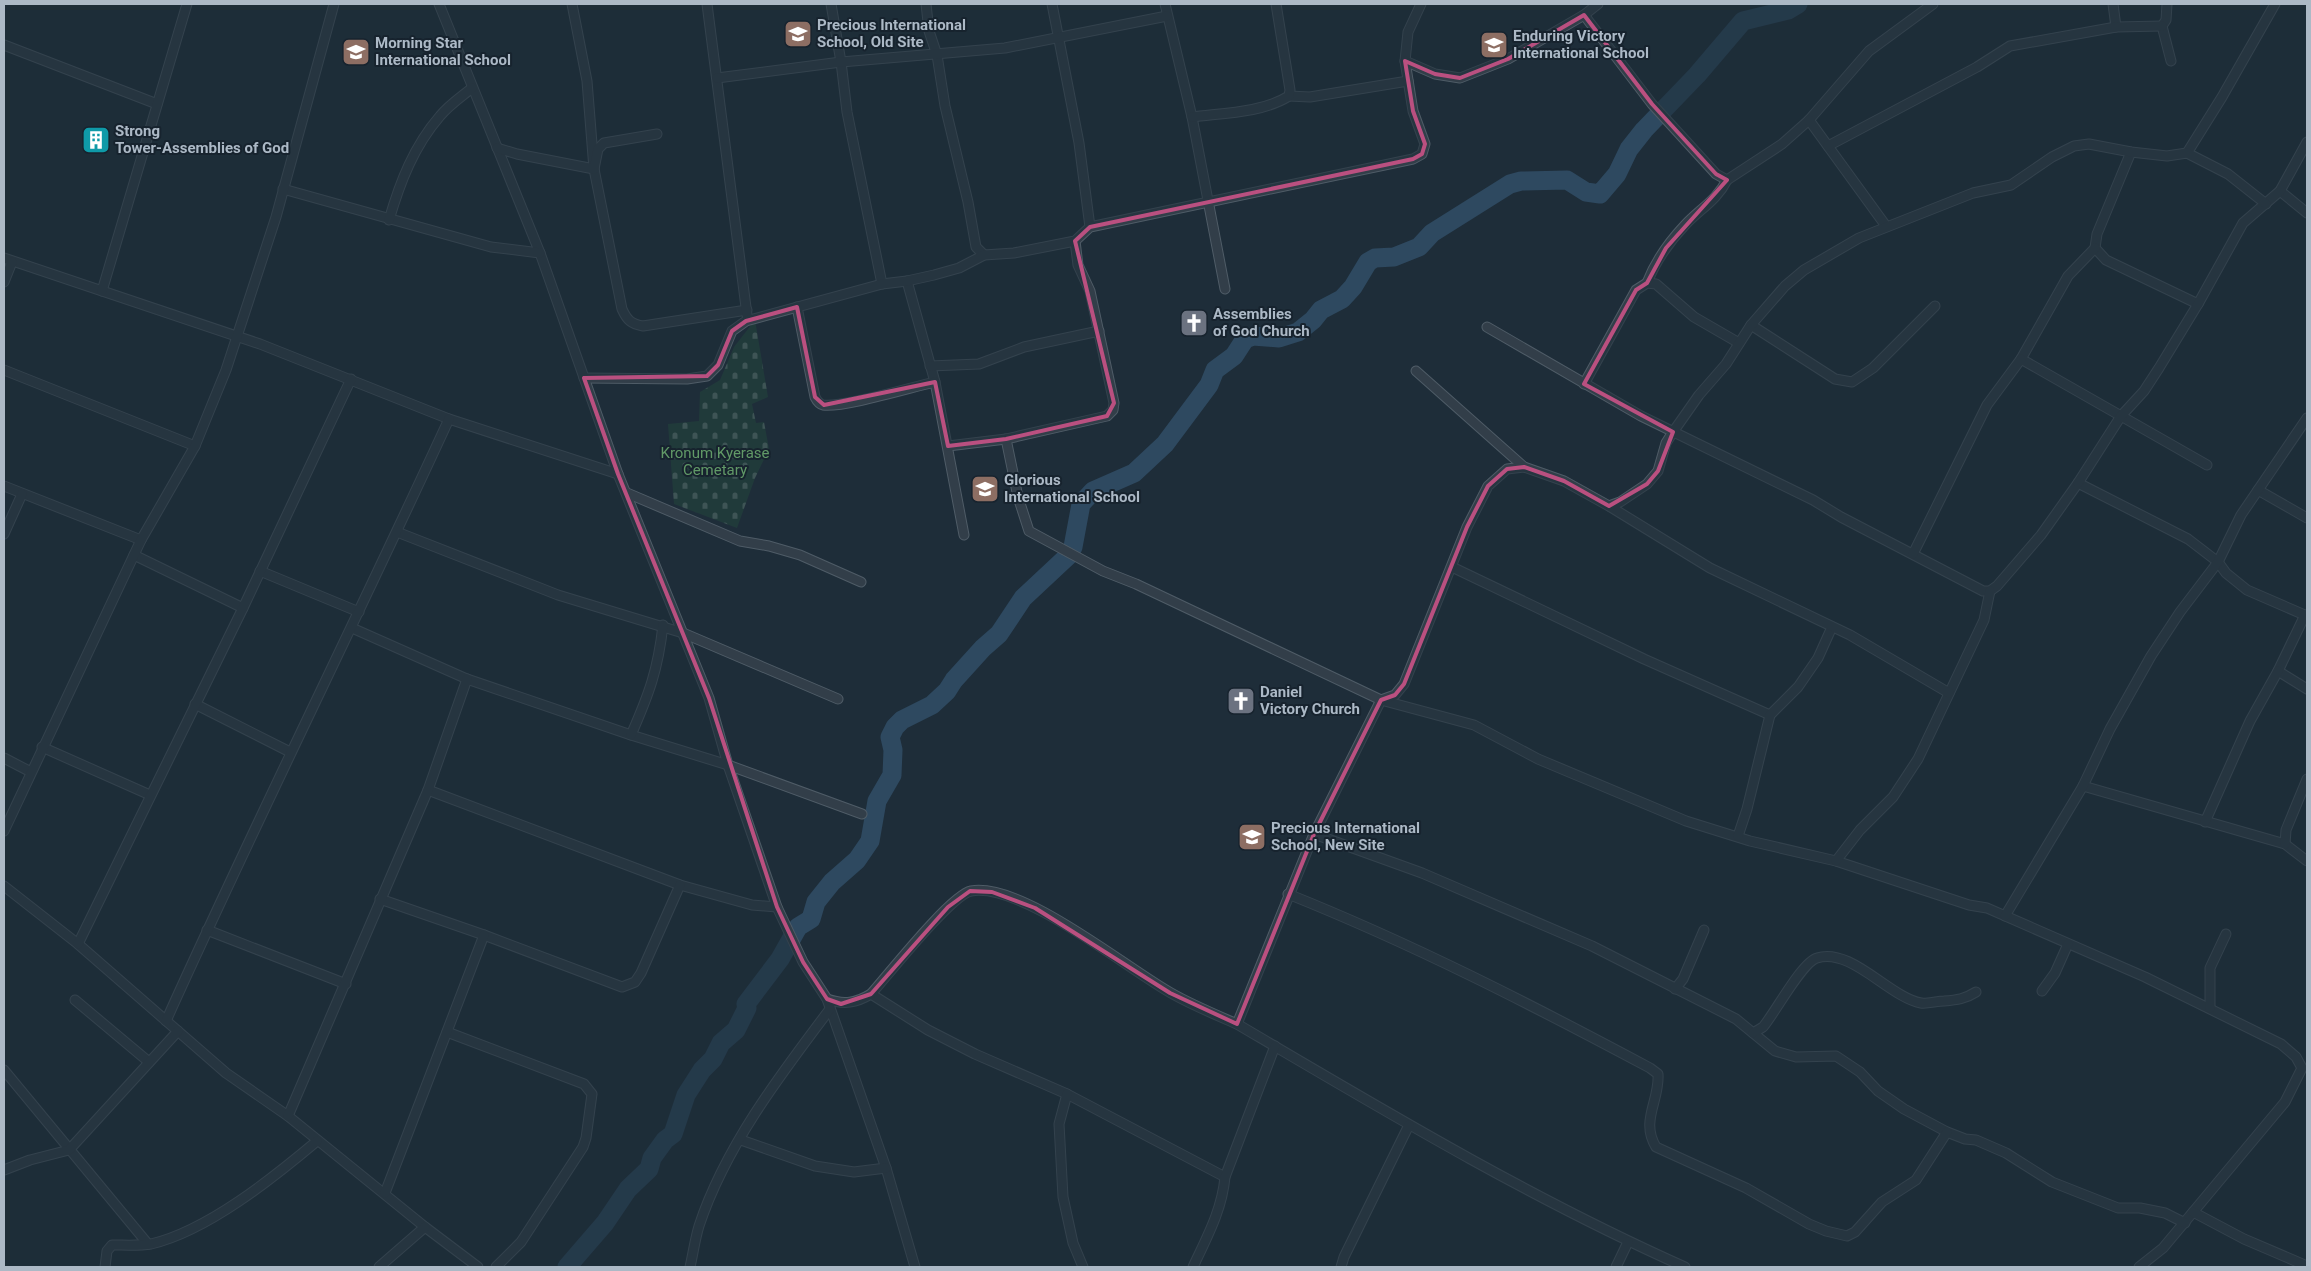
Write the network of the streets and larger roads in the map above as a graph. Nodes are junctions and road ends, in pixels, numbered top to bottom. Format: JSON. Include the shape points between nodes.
{"nodes":[{"id":1,"x":187,"y":4,"type":"edge"},
{"id":2,"x":334,"y":4,"type":"edge"},
{"id":3,"x":439,"y":4,"type":"edge"},
{"id":4,"x":572,"y":4,"type":"edge"},
{"id":5,"x":707,"y":4,"type":"edge"},
{"id":6,"x":831,"y":4,"type":"edge"},
{"id":7,"x":926,"y":4,"type":"edge"},
{"id":8,"x":1052,"y":4,"type":"edge"},
{"id":9,"x":1165,"y":4,"type":"edge"},
{"id":10,"x":1276,"y":4,"type":"edge"},
{"id":11,"x":1421,"y":4,"type":"edge"},
{"id":12,"x":1598,"y":4,"type":"edge"},
{"id":13,"x":1933,"y":4,"type":"edge"},
{"id":14,"x":2113,"y":4,"type":"edge"},
{"id":15,"x":2167,"y":4,"type":"edge"},
{"id":16,"x":2275,"y":4,"type":"edge"},
{"id":17,"x":1584,"y":15,"type":"junction"},
{"id":18,"x":1167,"y":16,"type":"junction"},
{"id":19,"x":2162,"y":26,"type":"junction"},
{"id":20,"x":2116,"y":27,"type":"junction"},
{"id":21,"x":1059,"y":37,"type":"junction"},
{"id":22,"x":4,"y":45,"type":"edge"},
{"id":23,"x":937,"y":55,"type":"junction"},
{"id":24,"x":1405,"y":61,"type":"junction"},
{"id":25,"x":2171,"y":61,"type":"dead end"},
{"id":26,"x":841,"y":62,"type":"junction"},
{"id":27,"x":717,"y":78,"type":"junction"},
{"id":28,"x":1408,"y":81,"type":"junction"},
{"id":29,"x":472,"y":88,"type":"junction"},
{"id":30,"x":1289,"y":96,"type":"junction"},
{"id":31,"x":157,"y":104,"type":"junction"},
{"id":32,"x":1192,"y":116,"type":"junction"},
{"id":33,"x":1809,"y":120,"type":"junction"},
{"id":34,"x":657,"y":134,"type":"dead end"},
{"id":35,"x":2307,"y":142,"type":"edge"},
{"id":36,"x":1828,"y":146,"type":"junction"},
{"id":37,"x":497,"y":148,"type":"junction"},
{"id":38,"x":2131,"y":152,"type":"junction"},
{"id":39,"x":2187,"y":153,"type":"junction"},
{"id":40,"x":594,"y":169,"type":"junction"},
{"id":41,"x":1727,"y":180,"type":"junction"},
{"id":42,"x":283,"y":189,"type":"junction"},
{"id":43,"x":2280,"y":191,"type":"junction"},
{"id":44,"x":1207,"y":201,"type":"junction"},
{"id":45,"x":2266,"y":204,"type":"junction"},
{"id":46,"x":2307,"y":212,"type":"edge"},
{"id":47,"x":389,"y":220,"type":"junction"},
{"id":48,"x":1090,"y":226,"type":"junction"},
{"id":49,"x":1886,"y":226,"type":"junction"},
{"id":50,"x":1075,"y":240,"type":"junction"},
{"id":51,"x":2095,"y":248,"type":"junction"},
{"id":52,"x":540,"y":253,"type":"junction"},
{"id":53,"x":984,"y":255,"type":"junction"},
{"id":54,"x":8,"y":260,"type":"edge"},
{"id":55,"x":907,"y":281,"type":"junction"},
{"id":56,"x":4,"y":282,"type":"edge"},
{"id":57,"x":882,"y":284,"type":"junction"},
{"id":58,"x":1647,"y":284,"type":"junction"},
{"id":59,"x":1226,"y":289,"type":"dead end"},
{"id":60,"x":102,"y":292,"type":"junction"},
{"id":61,"x":2198,"y":304,"type":"junction"},
{"id":62,"x":1935,"y":306,"type":"dead end"},
{"id":63,"x":797,"y":307,"type":"junction"},
{"id":64,"x":747,"y":310,"type":"junction"},
{"id":65,"x":746,"y":320,"type":"junction"},
{"id":66,"x":1751,"y":325,"type":"junction"},
{"id":67,"x":1487,"y":327,"type":"dead end"},
{"id":68,"x":1099,"y":331,"type":"junction"},
{"id":69,"x":237,"y":336,"type":"junction"},
{"id":70,"x":1739,"y":343,"type":"junction"},
{"id":71,"x":2021,"y":359,"type":"junction"},
{"id":72,"x":930,"y":366,"type":"junction"},
{"id":73,"x":4,"y":370,"type":"edge"},
{"id":74,"x":1416,"y":371,"type":"dead end"},
{"id":75,"x":584,"y":378,"type":"junction"},
{"id":76,"x":350,"y":379,"type":"junction"},
{"id":77,"x":935,"y":382,"type":"junction"},
{"id":78,"x":1584,"y":384,"type":"junction"},
{"id":79,"x":2121,"y":416,"type":"junction"},
{"id":80,"x":2307,"y":418,"type":"edge"},
{"id":81,"x":449,"y":419,"type":"junction"},
{"id":82,"x":1673,"y":432,"type":"junction"},
{"id":83,"x":1006,"y":439,"type":"junction"},
{"id":84,"x":195,"y":446,"type":"junction"},
{"id":85,"x":948,"y":446,"type":"junction"},
{"id":86,"x":2207,"y":465,"type":"dead end"},
{"id":87,"x":1524,"y":467,"type":"junction"},
{"id":88,"x":618,"y":474,"type":"junction"},
{"id":89,"x":2078,"y":483,"type":"junction"},
{"id":90,"x":4,"y":486,"type":"edge"},
{"id":91,"x":2258,"y":490,"type":"junction"},
{"id":92,"x":627,"y":492,"type":"junction"},
{"id":93,"x":22,"y":494,"type":"junction"},
{"id":94,"x":1609,"y":506,"type":"junction"},
{"id":95,"x":2307,"y":518,"type":"edge"},
{"id":96,"x":397,"y":532,"type":"junction"},
{"id":97,"x":4,"y":534,"type":"edge"},
{"id":98,"x":964,"y":535,"type":"dead end"},
{"id":99,"x":141,"y":540,"type":"junction"},
{"id":100,"x":1913,"y":554,"type":"junction"},
{"id":101,"x":134,"y":555,"type":"junction"},
{"id":102,"x":2218,"y":562,"type":"junction"},
{"id":103,"x":1452,"y":567,"type":"junction"},
{"id":104,"x":260,"y":571,"type":"junction"},
{"id":105,"x":860,"y":582,"type":"dead end"},
{"id":106,"x":1990,"y":591,"type":"junction"},
{"id":107,"x":243,"y":608,"type":"junction"},
{"id":108,"x":359,"y":612,"type":"junction"},
{"id":109,"x":2306,"y":616,"type":"edge"},
{"id":110,"x":662,"y":625,"type":"junction"},
{"id":111,"x":1832,"y":627,"type":"junction"},
{"id":112,"x":352,"y":628,"type":"junction"},
{"id":113,"x":683,"y":633,"type":"junction"},
{"id":114,"x":2278,"y":671,"type":"junction"},
{"id":115,"x":467,"y":679,"type":"junction"},
{"id":116,"x":2307,"y":689,"type":"edge"},
{"id":117,"x":1949,"y":693,"type":"junction"},
{"id":118,"x":838,"y":699,"type":"dead end"},
{"id":119,"x":1381,"y":700,"type":"junction"},
{"id":120,"x":195,"y":704,"type":"junction"},
{"id":121,"x":1770,"y":715,"type":"junction"},
{"id":122,"x":631,"y":735,"type":"junction"},
{"id":123,"x":42,"y":747,"type":"junction"},
{"id":124,"x":290,"y":752,"type":"junction"},
{"id":125,"x":4,"y":758,"type":"edge"},
{"id":126,"x":728,"y":765,"type":"junction"},
{"id":127,"x":31,"y":772,"type":"junction"},
{"id":128,"x":2307,"y":779,"type":"edge"},
{"id":129,"x":2083,"y":786,"type":"junction"},
{"id":130,"x":428,"y":790,"type":"junction"},
{"id":131,"x":150,"y":795,"type":"junction"},
{"id":132,"x":862,"y":814,"type":"dead end"},
{"id":133,"x":2205,"y":822,"type":"junction"},
{"id":134,"x":4,"y":830,"type":"edge"},
{"id":135,"x":1314,"y":834,"type":"junction"},
{"id":136,"x":1738,"y":836,"type":"junction"},
{"id":137,"x":2285,"y":844,"type":"junction"},
{"id":138,"x":1836,"y":861,"type":"junction"},
{"id":139,"x":2307,"y":862,"type":"edge"},
{"id":140,"x":680,"y":885,"type":"junction"},
{"id":141,"x":4,"y":886,"type":"edge"},
{"id":142,"x":1288,"y":894,"type":"junction"},
{"id":143,"x":380,"y":899,"type":"junction"},
{"id":144,"x":777,"y":907,"type":"junction"},
{"id":145,"x":2005,"y":916,"type":"junction"},
{"id":146,"x":208,"y":930,"type":"junction"},
{"id":147,"x":1704,"y":930,"type":"dead end"},
{"id":148,"x":2226,"y":934,"type":"dead end"},
{"id":149,"x":484,"y":935,"type":"junction"},
{"id":150,"x":78,"y":944,"type":"junction"},
{"id":151,"x":2068,"y":944,"type":"junction"},
{"id":152,"x":346,"y":984,"type":"junction"},
{"id":153,"x":1675,"y":989,"type":"junction"},
{"id":154,"x":2042,"y":991,"type":"dead end"},
{"id":155,"x":1976,"y":992,"type":"dead end"},
{"id":156,"x":871,"y":994,"type":"junction"},
{"id":157,"x":827,"y":999,"type":"junction"},
{"id":158,"x":75,"y":1000,"type":"dead end"},
{"id":159,"x":830,"y":1008,"type":"junction"},
{"id":160,"x":2210,"y":1008,"type":"junction"},
{"id":161,"x":166,"y":1021,"type":"junction"},
{"id":162,"x":1237,"y":1024,"type":"junction"},
{"id":163,"x":178,"y":1031,"type":"junction"},
{"id":164,"x":447,"y":1032,"type":"junction"},
{"id":165,"x":1753,"y":1034,"type":"junction"},
{"id":166,"x":1275,"y":1046,"type":"junction"},
{"id":167,"x":148,"y":1062,"type":"junction"},
{"id":168,"x":2304,"y":1067,"type":"edge"},
{"id":169,"x":4,"y":1070,"type":"edge"},
{"id":170,"x":1067,"y":1094,"type":"junction"},
{"id":171,"x":288,"y":1116,"type":"junction"},
{"id":172,"x":1409,"y":1125,"type":"junction"},
{"id":173,"x":1947,"y":1132,"type":"junction"},
{"id":174,"x":741,"y":1140,"type":"junction"},
{"id":175,"x":317,"y":1141,"type":"junction"},
{"id":176,"x":68,"y":1150,"type":"junction"},
{"id":177,"x":886,"y":1168,"type":"junction"},
{"id":178,"x":4,"y":1170,"type":"edge"},
{"id":179,"x":1225,"y":1177,"type":"junction"},
{"id":180,"x":385,"y":1193,"type":"junction"},
{"id":181,"x":2194,"y":1212,"type":"junction"},
{"id":182,"x":2185,"y":1223,"type":"junction"},
{"id":183,"x":425,"y":1228,"type":"junction"},
{"id":184,"x":1628,"y":1242,"type":"junction"},
{"id":185,"x":148,"y":1244,"type":"junction"},
{"id":186,"x":2307,"y":1266,"type":"edge"},
{"id":187,"x":105,"y":1267,"type":"edge"},
{"id":188,"x":379,"y":1267,"type":"edge"},
{"id":189,"x":478,"y":1267,"type":"edge"},
{"id":190,"x":496,"y":1267,"type":"edge"},
{"id":191,"x":690,"y":1267,"type":"edge"},
{"id":192,"x":915,"y":1267,"type":"edge"},
{"id":193,"x":1084,"y":1267,"type":"edge"},
{"id":194,"x":1193,"y":1267,"type":"edge"},
{"id":195,"x":1341,"y":1267,"type":"edge"},
{"id":196,"x":1616,"y":1267,"type":"edge"},
{"id":197,"x":1685,"y":1267,"type":"edge"},
{"id":198,"x":2139,"y":1267,"type":"edge"}],
"edges":[{"from":1,"to":31,"type":"street"},
{"from":2,"to":42,"type":"street"},
{"from":3,"to":29,"type":"street"},
{"from":4,"to":40,"type":"street","via":[[587,81]]},
{"from":5,"to":27,"type":"street"},
{"from":6,"to":26,"type":"street"},
{"from":7,"to":23,"type":"street"},
{"from":8,"to":21,"type":"street"},
{"from":9,"to":18,"type":"street"},
{"from":10,"to":30,"type":"street"},
{"from":11,"to":24,"type":"street","via":[[1408,32]]},
{"from":12,"to":17,"type":"street"},
{"from":13,"to":33,"type":"street","via":[[1869,51]]},
{"from":14,"to":20,"type":"street"},
{"from":15,"to":19,"type":"street","via":[[2166,20]]},
{"from":16,"to":39,"type":"street"},
{"from":17,"to":24,"type":"street","via":[[1508,59],[1460,78],[1435,74]]},
{"from":17,"to":41,"type":"street","via":[[1652,104],[1716,174]]},
{"from":18,"to":21,"type":"street"},
{"from":18,"to":32,"type":"street"},
{"from":19,"to":20,"type":"street"},
{"from":19,"to":25,"type":"street"},
{"from":20,"to":36,"type":"street","via":[[2010,46],[1977,67]]},
{"from":21,"to":23,"type":"street","via":[[1005,48]]},
{"from":21,"to":48,"type":"street","via":[[1079,143]]},
{"from":22,"to":31,"type":"street"},
{"from":23,"to":26,"type":"street"},
{"from":23,"to":53,"type":"street","via":[[976,247]]},
{"from":24,"to":28,"type":"street"},
{"from":26,"to":27,"type":"street"},
{"from":26,"to":57,"type":"street","via":[[847,112]]},
{"from":27,"to":64,"type":"street"},
{"from":28,"to":30,"type":"street","via":[[1310,97]]},
{"from":28,"to":44,"type":"street","via":[[1413,111],[1425,144],[1422,154],[1413,159]]},
{"from":29,"to":37,"type":"street"},
{"from":29,"to":47,"type":"street","via":[[441,114],[428,131],[399,186]]},
{"from":30,"to":32,"type":"street","via":[[1244,110]]},
{"from":31,"to":60,"type":"street"},
{"from":32,"to":44,"type":"street"},
{"from":33,"to":36,"type":"street"},
{"from":33,"to":41,"type":"street","via":[[1782,144]]},
{"from":34,"to":40,"type":"street","via":[[604,143],[598,150]]},
{"from":35,"to":43,"type":"street"},
{"from":36,"to":49,"type":"street"},
{"from":37,"to":40,"type":"street"},
{"from":37,"to":52,"type":"street"},
{"from":38,"to":39,"type":"street","via":[[2167,156]]},
{"from":38,"to":49,"type":"street","via":[[2088,144],[2074,146],[2011,185],[1973,193]]},
{"from":38,"to":51,"type":"street","via":[[2097,234]]},
{"from":39,"to":45,"type":"street","via":[[2228,174]]},
{"from":40,"to":64,"type":"street","via":[[622,308],[628,320],[634,325],[644,326]]},
{"from":41,"to":58,"type":"street","via":[[1711,202],[1685,225],[1666,248]]},
{"from":42,"to":47,"type":"street"},
{"from":42,"to":69,"type":"street","via":[[266,252]]},
{"from":43,"to":45,"type":"street"},
{"from":43,"to":46,"type":"street"},
{"from":44,"to":48,"type":"street"},
{"from":44,"to":59,"type":"street"},
{"from":45,"to":61,"type":"street","via":[[2243,223]]},
{"from":47,"to":52,"type":"street","via":[[491,247]]},
{"from":48,"to":50,"type":"street"},
{"from":49,"to":66,"type":"street","via":[[1804,270],[1784,286]]},
{"from":50,"to":53,"type":"street"},
{"from":50,"to":68,"type":"street","via":[[1078,265],[1090,291]]},
{"from":51,"to":61,"type":"street","via":[[2106,260]]},
{"from":51,"to":71,"type":"street","via":[[2068,276]]},
{"from":52,"to":75,"type":"street"},
{"from":53,"to":55,"type":"street","via":[[958,268]]},
{"from":54,"to":56,"type":"street"},
{"from":54,"to":60,"type":"street"},
{"from":55,"to":57,"type":"street"},
{"from":55,"to":72,"type":"street"},
{"from":57,"to":63,"type":"street"},
{"from":58,"to":70,"type":"street","via":[[1656,284],[1694,318]]},
{"from":58,"to":78,"type":"street","via":[[1636,290]]},
{"from":60,"to":69,"type":"street"},
{"from":61,"to":79,"type":"street","via":[[2144,391]]},
{"from":62,"to":66,"type":"street","via":[[1873,368],[1852,382],[1835,379]]},
{"from":63,"to":65,"type":"street"},
{"from":63,"to":77,"type":"street","via":[[818,403],[856,400]]},
{"from":64,"to":65,"type":"street"},
{"from":65,"to":75,"type":"street","via":[[732,330],[718,365],[707,376],[687,379]]},
{"from":66,"to":70,"type":"street"},
{"from":67,"to":78,"type":"street"},
{"from":68,"to":72,"type":"street","via":[[1024,347],[978,364]]},
{"from":68,"to":83,"type":"street","via":[[1113,410],[1107,416]]},
{"from":69,"to":76,"type":"street"},
{"from":69,"to":84,"type":"street"},
{"from":70,"to":82,"type":"street"},
{"from":71,"to":79,"type":"street"},
{"from":71,"to":100,"type":"street","via":[[1987,405]]},
{"from":72,"to":77,"type":"street"},
{"from":73,"to":84,"type":"street"},
{"from":74,"to":87,"type":"street"},
{"from":75,"to":88,"type":"street"},
{"from":76,"to":81,"type":"street"},
{"from":76,"to":104,"type":"street"},
{"from":77,"to":85,"type":"street"},
{"from":78,"to":82,"type":"street"},
{"from":79,"to":86,"type":"street"},
{"from":79,"to":89,"type":"street"},
{"from":80,"to":91,"type":"street"},
{"from":81,"to":88,"type":"street"},
{"from":81,"to":96,"type":"street"},
{"from":82,"to":94,"type":"street","via":[[1666,443],[1658,471],[1647,484]]},
{"from":82,"to":100,"type":"street","via":[[1813,500]]},
{"from":83,"to":85,"type":"street"},
{"from":83,"to":119,"type":"street","via":[[1029,531],[1103,571]]},
{"from":84,"to":99,"type":"street"},
{"from":85,"to":98,"type":"street"},
{"from":87,"to":94,"type":"street","via":[[1564,481]]},
{"from":87,"to":103,"type":"street","via":[[1507,469],[1488,486],[1467,527]]},
{"from":88,"to":92,"type":"street"},
{"from":89,"to":102,"type":"street","via":[[2168,528]]},
{"from":89,"to":106,"type":"street","via":[[2041,535]]},
{"from":90,"to":93,"type":"street"},
{"from":91,"to":95,"type":"street"},
{"from":91,"to":102,"type":"street"},
{"from":92,"to":105,"type":"street","via":[[740,541],[800,555]]},
{"from":92,"to":113,"type":"street"},
{"from":93,"to":97,"type":"street"},
{"from":93,"to":99,"type":"street"},
{"from":94,"to":111,"type":"street","via":[[1710,568]]},
{"from":96,"to":108,"type":"street"},
{"from":96,"to":110,"type":"street","via":[[558,595]]},
{"from":99,"to":101,"type":"street"},
{"from":100,"to":106,"type":"street","via":[[1983,591]]},
{"from":101,"to":107,"type":"street"},
{"from":101,"to":123,"type":"street"},
{"from":102,"to":109,"type":"street","via":[[2226,573],[2248,590]]},
{"from":102,"to":129,"type":"street","via":[[2151,656]]},
{"from":103,"to":119,"type":"street","via":[[1404,684],[1395,695]]},
{"from":103,"to":121,"type":"street"},
{"from":104,"to":107,"type":"street"},
{"from":104,"to":108,"type":"street"},
{"from":106,"to":117,"type":"street","via":[[1984,620]]},
{"from":107,"to":120,"type":"street"},
{"from":108,"to":112,"type":"street"},
{"from":109,"to":114,"type":"street"},
{"from":110,"to":113,"type":"street"},
{"from":110,"to":122,"type":"street","via":[[659,661],[649,695]]},
{"from":111,"to":117,"type":"street"},
{"from":111,"to":121,"type":"street","via":[[1818,658],[1798,687]]},
{"from":112,"to":115,"type":"street"},
{"from":112,"to":124,"type":"street"},
{"from":113,"to":118,"type":"street"},
{"from":113,"to":126,"type":"street","via":[[709,698]]},
{"from":114,"to":116,"type":"street"},
{"from":114,"to":133,"type":"street","via":[[2250,721]]},
{"from":115,"to":122,"type":"street"},
{"from":115,"to":130,"type":"street"},
{"from":117,"to":138,"type":"street","via":[[1918,759],[1893,796]]},
{"from":119,"to":135,"type":"street"},
{"from":119,"to":136,"type":"street","via":[[1474,725],[1538,759],[1686,822]]},
{"from":120,"to":124,"type":"street"},
{"from":120,"to":131,"type":"street"},
{"from":121,"to":136,"type":"street"},
{"from":122,"to":126,"type":"street"},
{"from":123,"to":127,"type":"street"},
{"from":123,"to":131,"type":"street"},
{"from":124,"to":146,"type":"street"},
{"from":125,"to":127,"type":"street"},
{"from":126,"to":132,"type":"street"},
{"from":126,"to":144,"type":"street"},
{"from":127,"to":134,"type":"street"},
{"from":128,"to":137,"type":"street","via":[[2286,830]]},
{"from":129,"to":133,"type":"street"},
{"from":129,"to":145,"type":"street"},
{"from":130,"to":140,"type":"street"},
{"from":130,"to":143,"type":"street"},
{"from":131,"to":150,"type":"street"},
{"from":133,"to":137,"type":"street"},
{"from":135,"to":142,"type":"street"},
{"from":135,"to":153,"type":"street","via":[[1422,873],[1592,946]]},
{"from":136,"to":138,"type":"street"},
{"from":137,"to":139,"type":"street"},
{"from":138,"to":145,"type":"street"},
{"from":140,"to":144,"type":"street","via":[[752,905]]},
{"from":140,"to":149,"type":"street","via":[[641,973],[635,982],[622,987]]},
{"from":141,"to":150,"type":"street"},
{"from":142,"to":162,"type":"street"},
{"from":142,"to":173,"type":"street","via":[[1376,930],[1650,1068],[1658,1074],[1659,1083],[1650,1112],[1649,1136],[1656,1147],[1746,1188],[1826,1232],[1846,1236],[1855,1232],[1882,1202],[1922,1174]]},
{"from":143,"to":149,"type":"street"},
{"from":143,"to":152,"type":"street"},
{"from":144,"to":157,"type":"street","via":[[803,962]]},
{"from":145,"to":151,"type":"street"},
{"from":146,"to":152,"type":"street"},
{"from":146,"to":161,"type":"street"},
{"from":147,"to":153,"type":"street","via":[[1683,979]]},
{"from":148,"to":160,"type":"street","via":[[2210,968]]},
{"from":149,"to":164,"type":"street"},
{"from":150,"to":161,"type":"street"},
{"from":151,"to":154,"type":"street","via":[[2055,974]]},
{"from":151,"to":160,"type":"street"},
{"from":152,"to":171,"type":"street"},
{"from":153,"to":165,"type":"street","via":[[1736,1019]]},
{"from":155,"to":165,"type":"street","via":[[1965,999],[1921,1003],[1891,989],[1869,972],[1834,957],[1816,958],[1805,967],[1763,1027]]},
{"from":156,"to":157,"type":"street","via":[[861,1000],[841,1004]]},
{"from":156,"to":162,"type":"street","via":[[948,907],[970,891],[992,892],[1036,908],[1170,993]]},
{"from":156,"to":170,"type":"street","via":[[928,1030],[975,1054]]},
{"from":157,"to":159,"type":"street"},
{"from":158,"to":167,"type":"street"},
{"from":159,"to":174,"type":"street","via":[[768,1091]]},
{"from":159,"to":177,"type":"street"},
{"from":160,"to":168,"type":"street","via":[[2281,1044]]},
{"from":161,"to":163,"type":"street"},
{"from":162,"to":166,"type":"street"},
{"from":163,"to":167,"type":"street"},
{"from":163,"to":171,"type":"street","via":[[226,1073]]},
{"from":164,"to":180,"type":"street"},
{"from":164,"to":190,"type":"street","via":[[584,1084],[592,1094],[582,1147],[521,1242]]},
{"from":165,"to":173,"type":"street","via":[[1775,1051],[1796,1057],[1836,1056],[1904,1109]]},
{"from":166,"to":172,"type":"street"},
{"from":166,"to":179,"type":"street"},
{"from":167,"to":176,"type":"street"},
{"from":168,"to":181,"type":"street","via":[[2286,1102]]},
{"from":169,"to":176,"type":"street"},
{"from":170,"to":179,"type":"street"},
{"from":170,"to":193,"type":"street","via":[[1059,1124],[1063,1197],[1073,1243]]},
{"from":171,"to":175,"type":"street"},
{"from":172,"to":184,"type":"street"},
{"from":172,"to":195,"type":"street"},
{"from":173,"to":182,"type":"street","via":[[2006,1153],[2028,1165],[2036,1174],[2104,1203],[2118,1208],[2140,1208]]},
{"from":174,"to":177,"type":"street","via":[[815,1166],[854,1172]]},
{"from":174,"to":191,"type":"street","via":[[721,1172],[703,1218]]},
{"from":175,"to":180,"type":"street"},
{"from":175,"to":185,"type":"street","via":[[269,1182],[193,1228]]},
{"from":176,"to":178,"type":"street"},
{"from":176,"to":185,"type":"street"},
{"from":177,"to":192,"type":"street"},
{"from":179,"to":194,"type":"street","via":[[1218,1214]]},
{"from":180,"to":183,"type":"street"},
{"from":181,"to":182,"type":"street"},
{"from":181,"to":186,"type":"street","via":[[2244,1239]]},
{"from":182,"to":198,"type":"street","via":[[2163,1248]]},
{"from":183,"to":188,"type":"street"},
{"from":183,"to":189,"type":"street"},
{"from":184,"to":196,"type":"street"},
{"from":184,"to":197,"type":"street"},
{"from":185,"to":187,"type":"street","via":[[112,1245],[107,1251]]}]}
